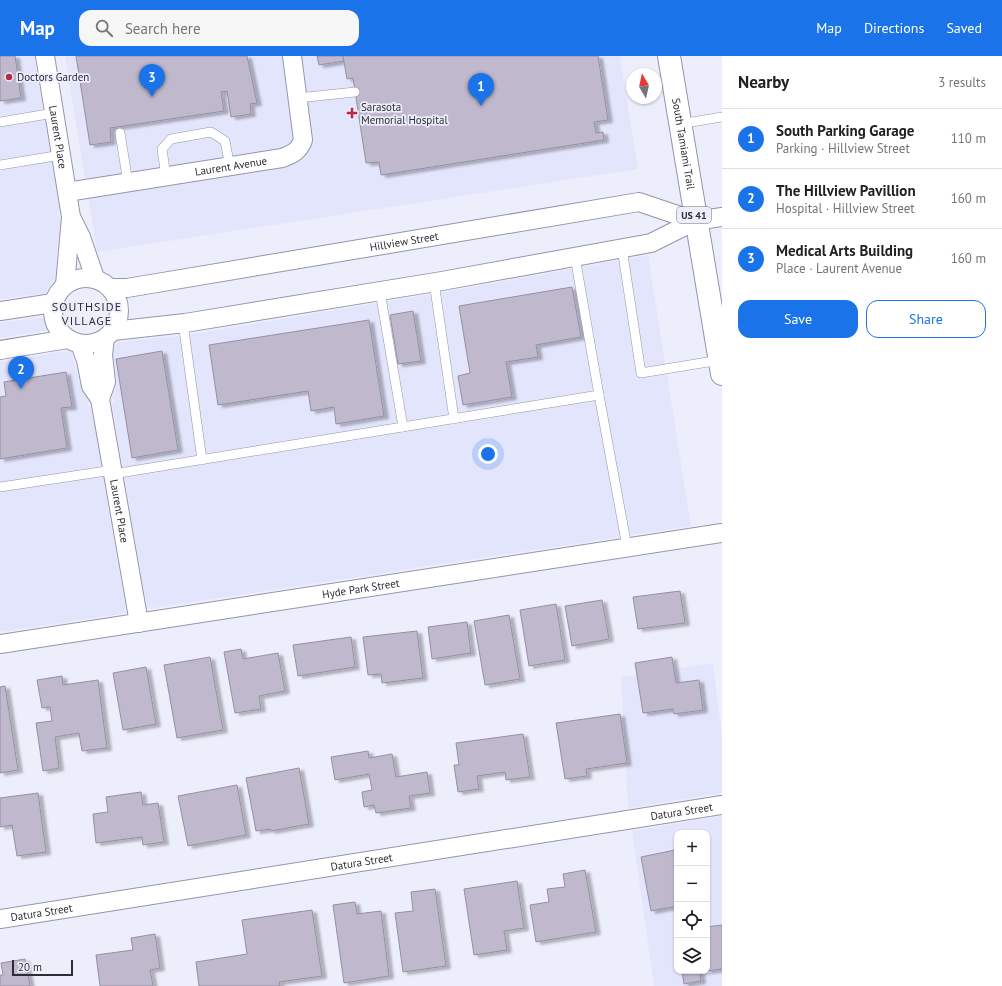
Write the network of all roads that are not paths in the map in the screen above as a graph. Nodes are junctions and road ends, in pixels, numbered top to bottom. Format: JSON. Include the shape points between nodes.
{"nodes":[{"id":1,"x":45,"y":56,"type":"edge"},
{"id":2,"x":292,"y":56,"type":"edge"},
{"id":3,"x":669,"y":56,"type":"edge"},
{"id":4,"x":355,"y":92,"type":"dead end"},
{"id":5,"x":298,"y":98,"type":"junction"},
{"id":6,"x":54,"y":113,"type":"junction"},
{"id":7,"x":722,"y":117,"type":"edge"},
{"id":8,"x":0,"y":122,"type":"edge"},
{"id":9,"x":680,"y":124,"type":"junction"},
{"id":10,"x":120,"y":133,"type":"dead end"},
{"id":11,"x":61,"y":155,"type":"junction"},
{"id":12,"x":0,"y":165,"type":"edge"},
{"id":13,"x":230,"y":167,"type":"junction"},
{"id":14,"x":166,"y":177,"type":"junction"},
{"id":15,"x":128,"y":183,"type":"junction"},
{"id":16,"x":67,"y":192,"type":"junction"},
{"id":17,"x":71,"y":217,"type":"junction"},
{"id":18,"x":722,"y":217,"type":"edge"},
{"id":19,"x":695,"y":221,"type":"junction"},
{"id":20,"x":622,"y":248,"type":"junction"},
{"id":21,"x":575,"y":256,"type":"junction"},
{"id":22,"x":95,"y":278,"type":"junction"},
{"id":23,"x":434,"y":282,"type":"junction"},
{"id":24,"x":65,"y":285,"type":"junction"},
{"id":25,"x":110,"y":288,"type":"junction"},
{"id":26,"x":380,"y":291,"type":"junction"},
{"id":27,"x":53,"y":303,"type":"junction"},
{"id":28,"x":0,"y":310,"type":"edge"},
{"id":29,"x":183,"y":323,"type":"junction"},
{"id":30,"x":109,"y":335,"type":"junction"},
{"id":31,"x":74,"y":341,"type":"junction"},
{"id":32,"x":0,"y":350,"type":"edge"},
{"id":33,"x":721,"y":364,"type":"edge"},
{"id":34,"x":599,"y":395,"type":"junction"},
{"id":35,"x":100,"y":399,"type":"junction"},
{"id":36,"x":454,"y":419,"type":"junction"},
{"id":37,"x":403,"y":427,"type":"junction"},
{"id":38,"x":202,"y":460,"type":"junction"},
{"id":39,"x":113,"y":472,"type":"junction"},
{"id":40,"x":0,"y":487,"type":"edge"},
{"id":41,"x":722,"y":533,"type":"edge"},
{"id":42,"x":627,"y":548,"type":"junction"},
{"id":43,"x":139,"y":622,"type":"junction"},
{"id":44,"x":0,"y":644,"type":"edge"},
{"id":45,"x":722,"y":805,"type":"edge"},
{"id":46,"x":0,"y":919,"type":"edge"}],
"edges":[{"from":1,"to":6,"type":"street","name":"Laurent Place"},
{"from":2,"to":5,"type":"street","name":"Laurent Avenue"},
{"from":3,"to":9,"type":"main road","name":"South Tamiami Trail","number":"US 41"},
{"from":4,"to":5,"type":"lane"},
{"from":5,"to":13,"type":"street","name":"Laurent Avenue","via":[[303,130],[300,148],[292,155],[282,158]]},
{"from":6,"to":8,"type":"lane"},
{"from":6,"to":11,"type":"street","name":"Laurent Place"},
{"from":7,"to":9,"type":"lane"},
{"from":9,"to":19,"type":"main road","name":"South Tamiami Trail","number":"US 41"},
{"from":10,"to":15,"type":"lane"},
{"from":11,"to":12,"type":"lane"},
{"from":11,"to":16,"type":"street","name":"Laurent Place"},
{"from":13,"to":14,"type":"street","name":"Laurent Avenue"},
{"from":13,"to":14,"type":"lane","via":[[225,141],[211,132],[171,139],[162,149]]},
{"from":14,"to":15,"type":"street","name":"Laurent Avenue"},
{"from":15,"to":16,"type":"street","name":"Laurent Avenue"},
{"from":16,"to":17,"type":"street","name":"Laurent Place"},
{"from":17,"to":22,"type":"street","name":"Laurent Place"},
{"from":17,"to":24,"type":"street","name":"Laurent Place"},
{"from":18,"to":19,"type":"street","name":"Hillview Street"},
{"from":19,"to":20,"type":"street","name":"Hillview Street","via":[[651,243]]},
{"from":19,"to":25,"type":"street","name":"Hillview Street","via":[[639,202],[127,288]]},
{"from":19,"to":33,"type":"main road","name":"South Tamiami Trail","number":"US 41"},
{"from":20,"to":21,"type":"street","name":"Hillview Street"},
{"from":20,"to":33,"type":"lane","via":[[641,373]]},
{"from":21,"to":23,"type":"street","name":"Hillview Street"},
{"from":21,"to":34,"type":"lane"},
{"from":22,"to":24,"type":"street","via":[[81,278]]},
{"from":22,"to":25,"type":"street","name":"Laurent Place"},
{"from":23,"to":26,"type":"street","name":"Hillview Street"},
{"from":23,"to":36,"type":"lane"},
{"from":24,"to":27,"type":"street","name":"Laurent Place"},
{"from":25,"to":30,"type":"street","name":"Laurent Place","via":[[116,295],[120,308],[118,320]]},
{"from":26,"to":29,"type":"street","name":"Hillview Street"},
{"from":26,"to":37,"type":"lane"},
{"from":27,"to":28,"type":"street"},
{"from":27,"to":31,"type":"street","name":"Laurent Place","via":[[53,317],[58,329]]},
{"from":29,"to":30,"type":"street","name":"Hillview Street"},
{"from":29,"to":38,"type":"lane"},
{"from":30,"to":31,"type":"street","via":[[94,343]]},
{"from":30,"to":35,"type":"street","name":"Laurent Place","via":[[103,355],[106,382]]},
{"from":31,"to":32,"type":"street"},
{"from":31,"to":35,"type":"street","name":"Laurent Place","via":[[86,360],[91,386]]},
{"from":34,"to":36,"type":"lane"},
{"from":34,"to":42,"type":"lane"},
{"from":35,"to":39,"type":"street","name":"Laurent Place"},
{"from":36,"to":37,"type":"lane"},
{"from":37,"to":38,"type":"lane"},
{"from":38,"to":39,"type":"lane"},
{"from":39,"to":40,"type":"lane"},
{"from":39,"to":43,"type":"street","name":"Laurent Place"},
{"from":41,"to":42,"type":"street","name":"Hyde Park Street"},
{"from":42,"to":43,"type":"street","name":"Hyde Park Street"},
{"from":43,"to":44,"type":"street","name":"Hyde Park Street"},
{"from":45,"to":46,"type":"street","name":"Datura Street"}]}
